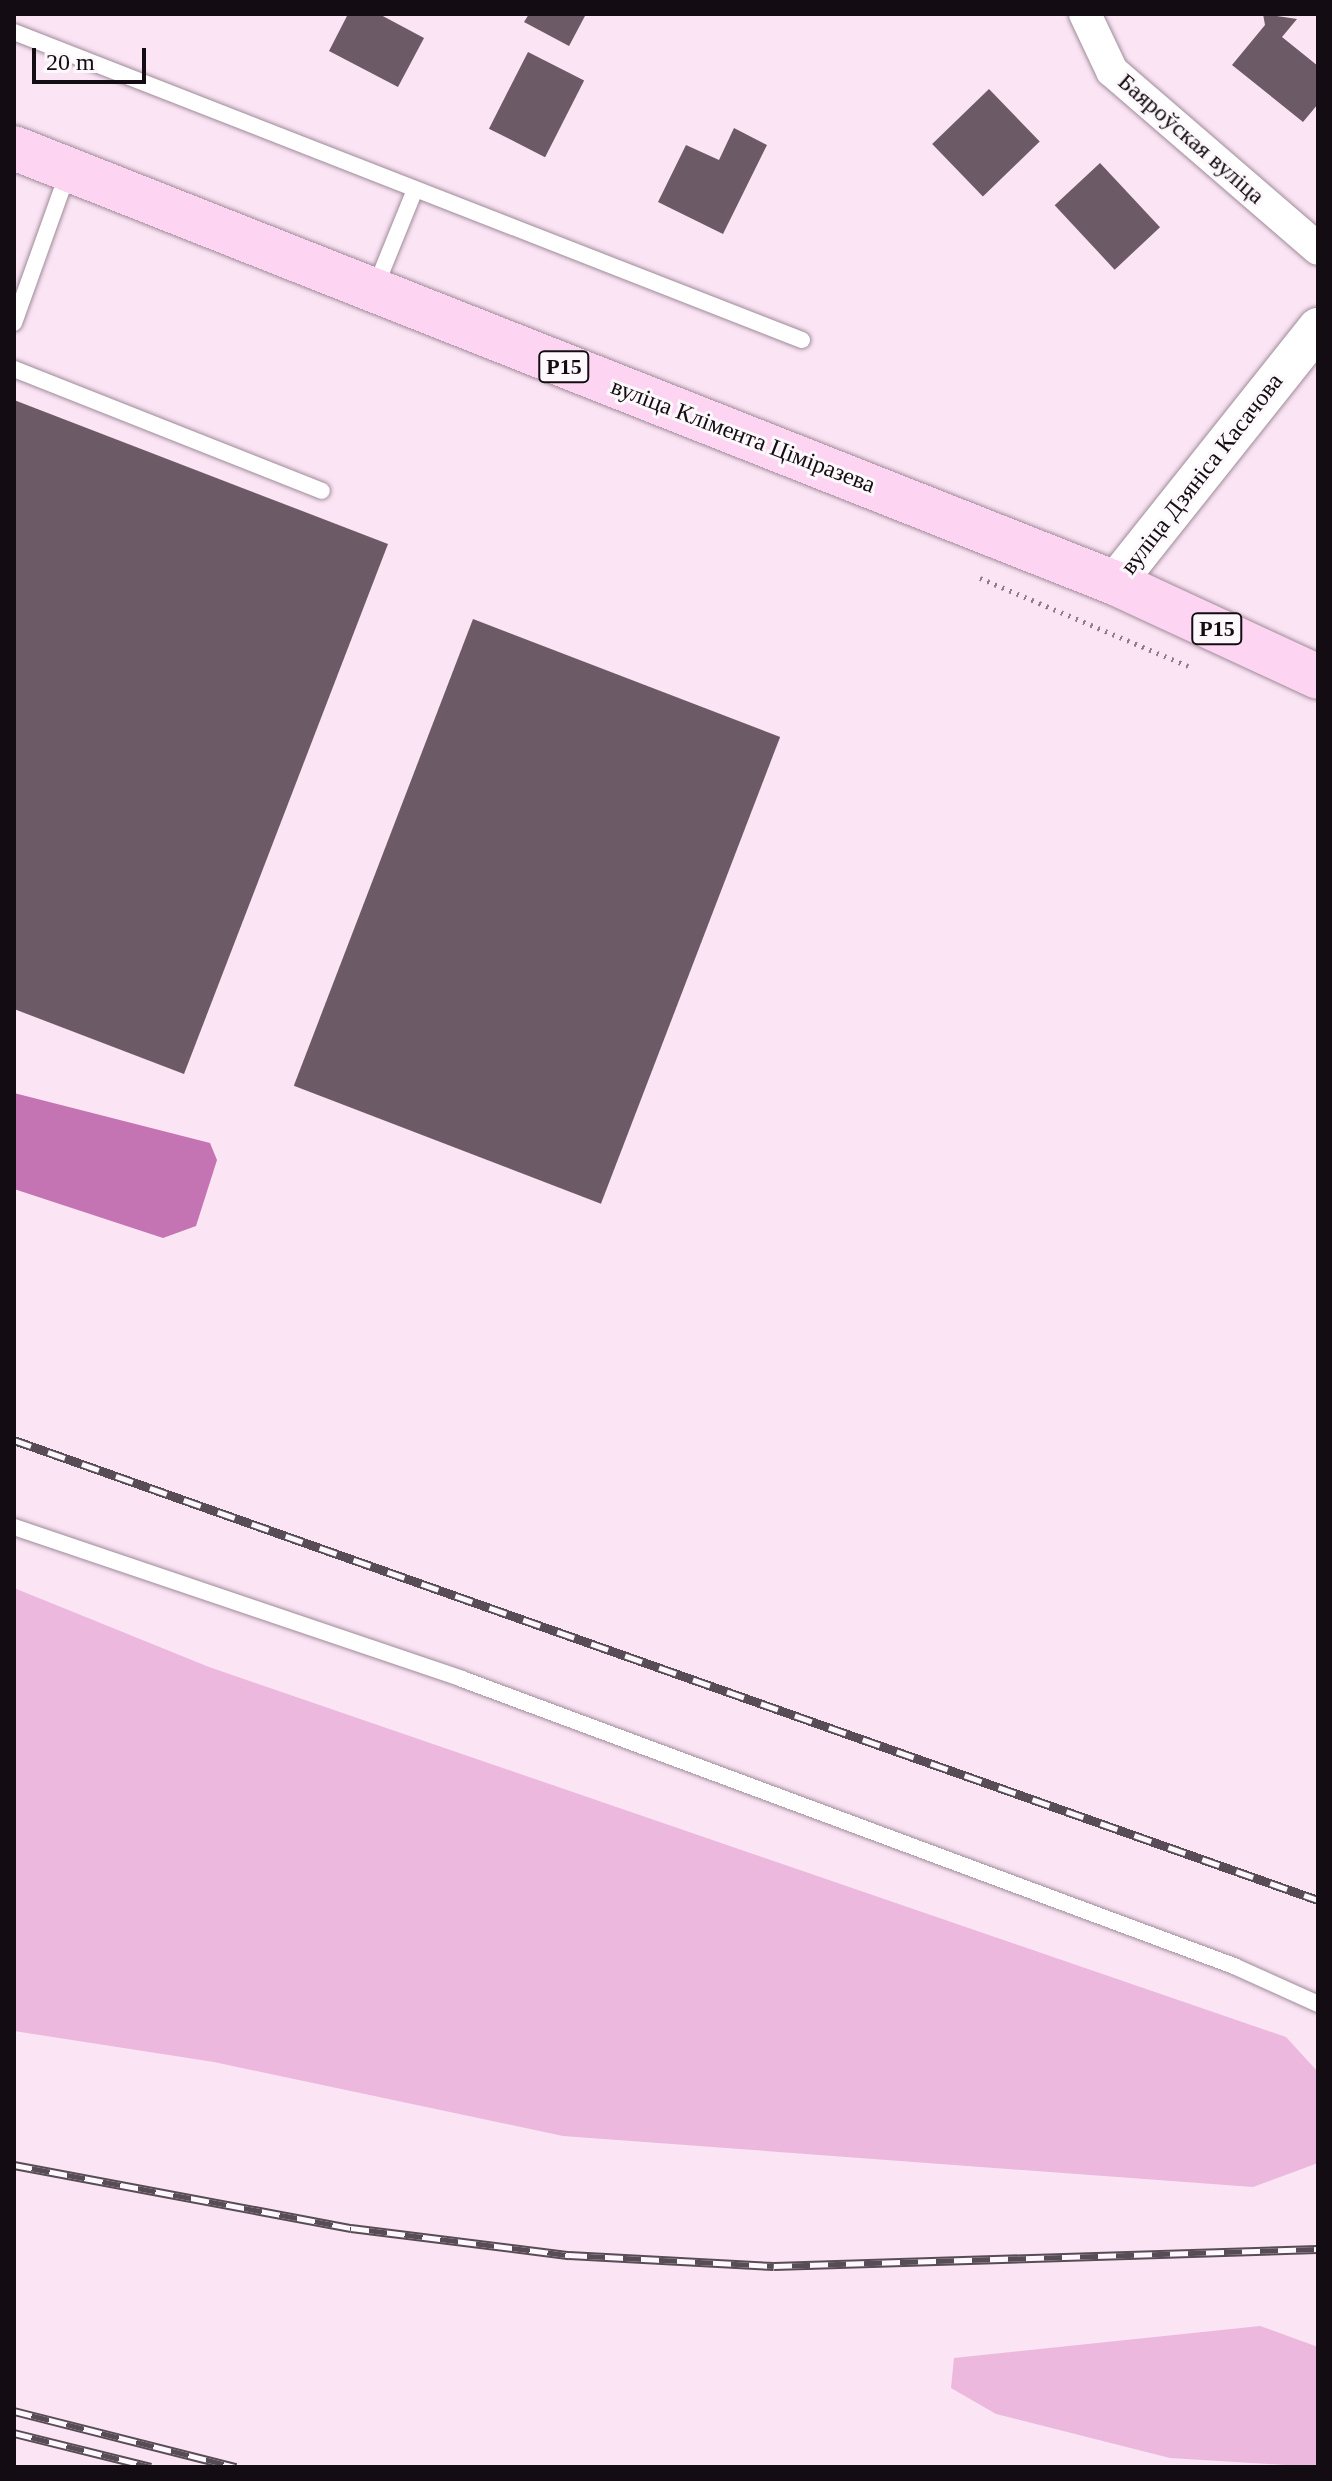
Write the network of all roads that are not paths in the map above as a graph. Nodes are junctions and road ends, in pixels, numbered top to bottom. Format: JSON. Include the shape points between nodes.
{"nodes":[{"id":1,"x":1085,"y":14,"type":"edge"},
{"id":2,"x":14,"y":32,"type":"edge"},
{"id":3,"x":14,"y":148,"type":"edge"},
{"id":4,"x":68,"y":172,"type":"junction"},
{"id":5,"x":414,"y":192,"type":"junction"},
{"id":6,"x":1318,"y":249,"type":"edge"},
{"id":7,"x":373,"y":293,"type":"junction"},
{"id":8,"x":14,"y":323,"type":"edge"},
{"id":9,"x":1318,"y":328,"type":"edge"},
{"id":10,"x":802,"y":340,"type":"dead end"},
{"id":11,"x":14,"y":369,"type":"edge"},
{"id":12,"x":322,"y":491,"type":"dead end"},
{"id":13,"x":1115,"y":583,"type":"junction"},
{"id":14,"x":1318,"y":677,"type":"edge"},
{"id":15,"x":14,"y":1527,"type":"edge"},
{"id":16,"x":1318,"y":2004,"type":"edge"}],
"edges":[{"from":1,"to":6,"type":"street","name":"Баяроўская вуліца","via":[[1112,71]]},
{"from":2,"to":5,"type":"lane"},
{"from":3,"to":4,"type":"main road","name":"вуліца Клімента Ціміразева","number":"Р15"},
{"from":4,"to":7,"type":"main road","name":"вуліца Клімента Ціміразева","number":"Р15"},
{"from":4,"to":8,"type":"lane"},
{"from":5,"to":7,"type":"lane"},
{"from":5,"to":10,"type":"lane"},
{"from":7,"to":13,"type":"main road","name":"вуліца Клімента Ціміразева","number":"Р15"},
{"from":9,"to":13,"type":"street","name":"вуліца Дзяніса Касачова"},
{"from":11,"to":12,"type":"lane"},
{"from":13,"to":14,"type":"main road","number":"Р15"},
{"from":15,"to":16,"type":"lane","via":[[462,1679],[1234,1966]]}]}
